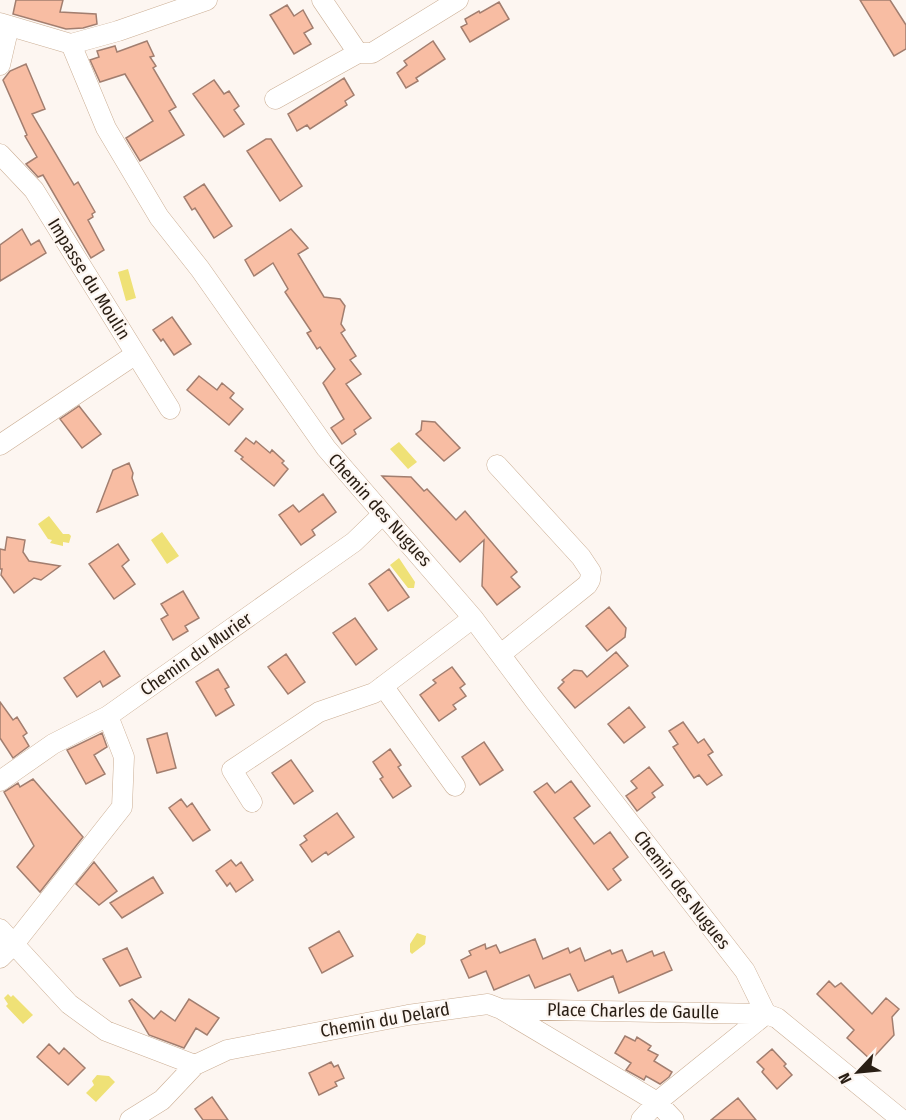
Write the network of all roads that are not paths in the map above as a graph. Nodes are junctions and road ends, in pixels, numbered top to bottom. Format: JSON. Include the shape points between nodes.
{"nodes":[{"id":1,"x":207,"y":0,"type":"edge"},
{"id":2,"x":322,"y":0,"type":"edge"},
{"id":3,"x":458,"y":0,"type":"edge"},
{"id":4,"x":4,"y":24,"type":"edge"},
{"id":5,"x":71,"y":44,"type":"junction"},
{"id":6,"x":358,"y":53,"type":"junction"},
{"id":7,"x":0,"y":65,"type":"edge"},
{"id":8,"x":275,"y":99,"type":"dead end"},
{"id":9,"x":0,"y":154,"type":"edge"},
{"id":10,"x":136,"y":354,"type":"junction"},
{"id":11,"x":170,"y":409,"type":"dead end"},
{"id":12,"x":0,"y":445,"type":"edge"},
{"id":13,"x":497,"y":465,"type":"dead end"},
{"id":14,"x":382,"y":515,"type":"junction"},
{"id":15,"x":473,"y":618,"type":"junction"},
{"id":16,"x":501,"y":654,"type":"junction"},
{"id":17,"x":383,"y":686,"type":"junction"},
{"id":18,"x":108,"y":716,"type":"junction"},
{"id":19,"x":0,"y":781,"type":"edge"},
{"id":20,"x":455,"y":786,"type":"dead end"},
{"id":21,"x":252,"y":802,"type":"dead end"},
{"id":22,"x":0,"y":928,"type":"edge"},
{"id":23,"x":14,"y":944,"type":"junction"},
{"id":24,"x":0,"y":958,"type":"edge"},
{"id":25,"x":501,"y":1009,"type":"junction"},
{"id":26,"x":766,"y":1014,"type":"junction"},
{"id":27,"x":195,"y":1065,"type":"junction"},
{"id":28,"x":657,"y":1102,"type":"junction"},
{"id":29,"x":130,"y":1120,"type":"edge"},
{"id":30,"x":641,"y":1120,"type":"edge"},
{"id":31,"x":674,"y":1120,"type":"edge"},
{"id":32,"x":903,"y":1120,"type":"edge"}],
"edges":[{"from":1,"to":5,"type":"street"},
{"from":2,"to":6,"type":"street"},
{"from":3,"to":6,"type":"street","via":[[372,53]]},
{"from":4,"to":5,"type":"street"},
{"from":4,"to":7,"type":"street"},
{"from":5,"to":14,"type":"street","name":"Chemin des Nugues","via":[[106,128],[159,217],[326,448]]},
{"from":6,"to":8,"type":"street"},
{"from":9,"to":10,"type":"street","name":"Impasse du Moulin","via":[[34,190]]},
{"from":10,"to":11,"type":"street","name":"Impasse du Moulin"},
{"from":10,"to":12,"type":"street"},
{"from":13,"to":16,"type":"street","via":[[591,572],[590,580],[578,593]]},
{"from":14,"to":15,"type":"street","name":"Chemin des Nugues"},
{"from":14,"to":18,"type":"street","name":"Chemin du Murier","via":[[354,542]]},
{"from":15,"to":16,"type":"street","name":"Chemin des Nugues"},
{"from":15,"to":17,"type":"street"},
{"from":16,"to":26,"type":"street","name":"Chemin des Nugues","via":[[745,971]]},
{"from":17,"to":20,"type":"street"},
{"from":17,"to":21,"type":"street","via":[[374,693],[319,712],[232,770]]},
{"from":18,"to":19,"type":"street","name":"Chemin du Murier","via":[[54,744]]},
{"from":18,"to":23,"type":"street","via":[[123,757],[122,807]]},
{"from":22,"to":23,"type":"street"},
{"from":23,"to":24,"type":"street"},
{"from":23,"to":27,"type":"street","via":[[69,1004],[106,1031]]},
{"from":25,"to":26,"type":"street","name":"Place Charles de Gaulle"},
{"from":25,"to":27,"type":"street","name":"Chemin du Delard","via":[[488,1004],[408,1015],[227,1050]]},
{"from":25,"to":28,"type":"street","name":"Chemin du Delard"},
{"from":26,"to":28,"type":"street"},
{"from":26,"to":32,"type":"street","via":[[777,1018]]},
{"from":27,"to":29,"type":"street","via":[[162,1100]]},
{"from":28,"to":30,"type":"street"},
{"from":28,"to":31,"type":"street","name":"Chemin du Delard"}]}
